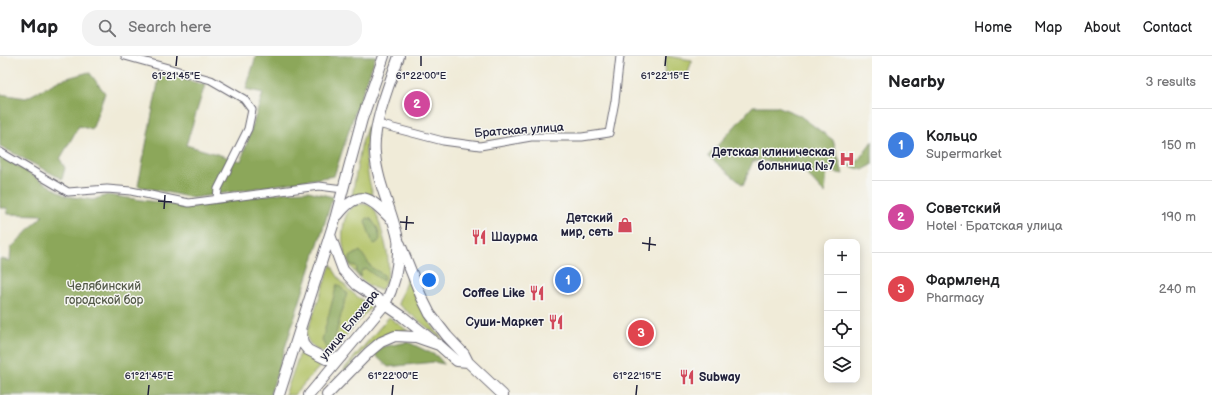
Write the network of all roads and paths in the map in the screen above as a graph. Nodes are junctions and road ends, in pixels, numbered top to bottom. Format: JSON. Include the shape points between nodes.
{"nodes":[{"id":1,"x":126,"y":56,"type":"edge"},
{"id":2,"x":384,"y":56,"type":"edge"},
{"id":3,"x":399,"y":56,"type":"edge"},
{"id":4,"x":620,"y":56,"type":"edge"},
{"id":5,"x":378,"y":124,"type":"junction"},
{"id":6,"x":0,"y":152,"type":"edge"},
{"id":7,"x":343,"y":189,"type":"junction"},
{"id":8,"x":217,"y":198,"type":"junction"},
{"id":9,"x":335,"y":219,"type":"junction"},
{"id":10,"x":392,"y":221,"type":"junction"},
{"id":11,"x":330,"y":235,"type":"junction"},
{"id":12,"x":398,"y":240,"type":"junction"},
{"id":13,"x":385,"y":304,"type":"junction"},
{"id":14,"x":300,"y":329,"type":"junction"},
{"id":15,"x":438,"y":345,"type":"junction"},
{"id":16,"x":341,"y":357,"type":"junction"},
{"id":17,"x":468,"y":362,"type":"junction"},
{"id":18,"x":279,"y":395,"type":"edge"},
{"id":19,"x":309,"y":395,"type":"edge"},
{"id":20,"x":327,"y":395,"type":"edge"},
{"id":21,"x":503,"y":395,"type":"edge"}],
"edges":[{"from":1,"to":8,"type":"street","via":[[211,80],[244,99],[252,110],[248,129],[218,189]]},
{"from":2,"to":7,"type":"main road","via":[[362,119]]},
{"from":3,"to":5,"type":"main road","name":"улица Блюхера"},
{"from":4,"to":5,"type":"street","name":"Братская улица","via":[[609,133],[582,137],[531,138],[480,146]]},
{"from":5,"to":10,"type":"main road","name":"улица Блюхера","via":[[374,143],[375,154]]},
{"from":6,"to":8,"type":"street","via":[[68,192],[107,189],[132,191],[189,203]]},
{"from":7,"to":8,"type":"street","via":[[319,186]]},
{"from":7,"to":9,"type":"main road"},
{"from":9,"to":10,"type":"main road","via":[[346,205],[363,198],[376,204]]},
{"from":9,"to":11,"type":"main road"},
{"from":10,"to":12,"type":"main road","name":"улица Блюхера"},
{"from":11,"to":13,"type":"main road","via":[[343,270],[357,285]]},
{"from":11,"to":14,"type":"main road"},
{"from":12,"to":13,"type":"main road","name":"улица Блюхера","via":[[396,277]]},
{"from":12,"to":17,"type":"main road","via":[[430,314]]},
{"from":13,"to":15,"type":"main road"},
{"from":13,"to":16,"type":"main road","name":"улица Блюхера"},
{"from":14,"to":16,"type":"main road","via":[[303,344],[308,350],[326,359]]},
{"from":14,"to":18,"type":"main road"},
{"from":15,"to":17,"type":"main road","via":[[457,361]]},
{"from":15,"to":20,"type":"main road","via":[[406,336],[395,336],[381,342]]},
{"from":16,"to":19,"type":"main road","name":"улица Блюхера"},
{"from":17,"to":21,"type":"main road"}]}
